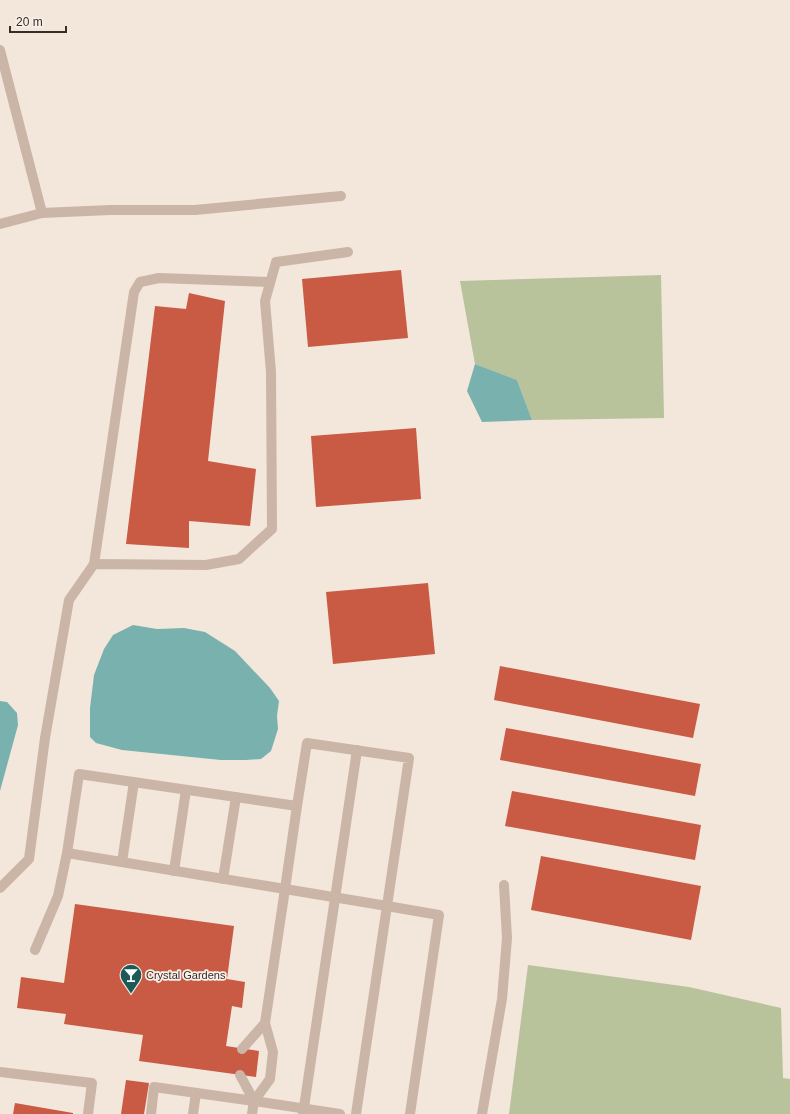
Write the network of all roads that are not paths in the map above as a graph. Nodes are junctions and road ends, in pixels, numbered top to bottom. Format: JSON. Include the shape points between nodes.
{"nodes":[{"id":1,"x":0,"y":50,"type":"edge"},
{"id":2,"x":341,"y":196,"type":"dead end"},
{"id":3,"x":42,"y":213,"type":"junction"},
{"id":4,"x":0,"y":224,"type":"edge"},
{"id":5,"x":348,"y":252,"type":"dead end"},
{"id":6,"x":270,"y":282,"type":"junction"},
{"id":7,"x":94,"y":564,"type":"junction"},
{"id":8,"x":356,"y":750,"type":"junction"},
{"id":9,"x":134,"y":782,"type":"junction"},
{"id":10,"x":186,"y":790,"type":"junction"},
{"id":11,"x":236,"y":797,"type":"junction"},
{"id":12,"x":297,"y":806,"type":"junction"},
{"id":13,"x":67,"y":853,"type":"junction"},
{"id":14,"x":122,"y":862,"type":"junction"},
{"id":15,"x":174,"y":870,"type":"junction"},
{"id":16,"x":223,"y":879,"type":"junction"},
{"id":17,"x":504,"y":885,"type":"dead end"},
{"id":18,"x":0,"y":888,"type":"edge"},
{"id":19,"x":285,"y":889,"type":"junction"},
{"id":20,"x":335,"y":897,"type":"junction"},
{"id":21,"x":387,"y":906,"type":"junction"},
{"id":22,"x":35,"y":950,"type":"dead end"},
{"id":23,"x":265,"y":1023,"type":"junction"},
{"id":24,"x":242,"y":1049,"type":"dead end"},
{"id":25,"x":0,"y":1072,"type":"edge"},
{"id":26,"x":240,"y":1075,"type":"dead end"},
{"id":27,"x":196,"y":1093,"type":"junction"},
{"id":28,"x":254,"y":1101,"type":"junction"},
{"id":29,"x":303,"y":1111,"type":"edge"},
{"id":30,"x":88,"y":1114,"type":"edge"},
{"id":31,"x":151,"y":1114,"type":"edge"},
{"id":32,"x":193,"y":1114,"type":"edge"},
{"id":33,"x":252,"y":1114,"type":"edge"},
{"id":34,"x":340,"y":1114,"type":"edge"},
{"id":35,"x":356,"y":1114,"type":"edge"},
{"id":36,"x":410,"y":1114,"type":"edge"},
{"id":37,"x":482,"y":1114,"type":"edge"}],
"edges":[{"from":1,"to":3,"type":"lane"},
{"from":2,"to":3,"type":"lane","via":[[195,210]]},
{"from":3,"to":4,"type":"lane"},
{"from":5,"to":6,"type":"lane","via":[[276,262]]},
{"from":6,"to":7,"type":"lane","via":[[159,278],[140,282],[134,292]]},
{"from":6,"to":7,"type":"lane","via":[[265,301],[271,372],[272,529],[239,559],[206,565]]},
{"from":7,"to":18,"type":"lane","via":[[69,600],[45,738],[29,859]]},
{"from":8,"to":12,"type":"lane","via":[[307,743]]},
{"from":8,"to":20,"type":"lane"},
{"from":8,"to":21,"type":"lane","via":[[409,758]]},
{"from":9,"to":10,"type":"lane"},
{"from":9,"to":13,"type":"lane","via":[[79,774]]},
{"from":9,"to":14,"type":"lane"},
{"from":10,"to":11,"type":"lane"},
{"from":10,"to":15,"type":"lane"},
{"from":11,"to":12,"type":"lane"},
{"from":11,"to":16,"type":"lane"},
{"from":12,"to":19,"type":"lane"},
{"from":13,"to":14,"type":"lane"},
{"from":13,"to":22,"type":"lane","via":[[58,896]]},
{"from":14,"to":15,"type":"lane"},
{"from":15,"to":16,"type":"lane"},
{"from":16,"to":19,"type":"lane"},
{"from":17,"to":37,"type":"lane","via":[[507,938],[502,991]]},
{"from":19,"to":20,"type":"lane"},
{"from":19,"to":23,"type":"lane"},
{"from":20,"to":21,"type":"lane"},
{"from":20,"to":29,"type":"lane"},
{"from":21,"to":35,"type":"lane"},
{"from":21,"to":36,"type":"lane","via":[[439,915]]},
{"from":23,"to":24,"type":"lane"},
{"from":23,"to":28,"type":"lane","via":[[274,1052],[270,1079]]},
{"from":25,"to":30,"type":"lane","via":[[92,1083]]},
{"from":26,"to":28,"type":"lane"},
{"from":27,"to":28,"type":"lane"},
{"from":27,"to":31,"type":"lane","via":[[154,1088]]},
{"from":27,"to":32,"type":"lane"},
{"from":28,"to":29,"type":"lane"},
{"from":28,"to":33,"type":"lane"},
{"from":29,"to":34,"type":"lane"}]}
